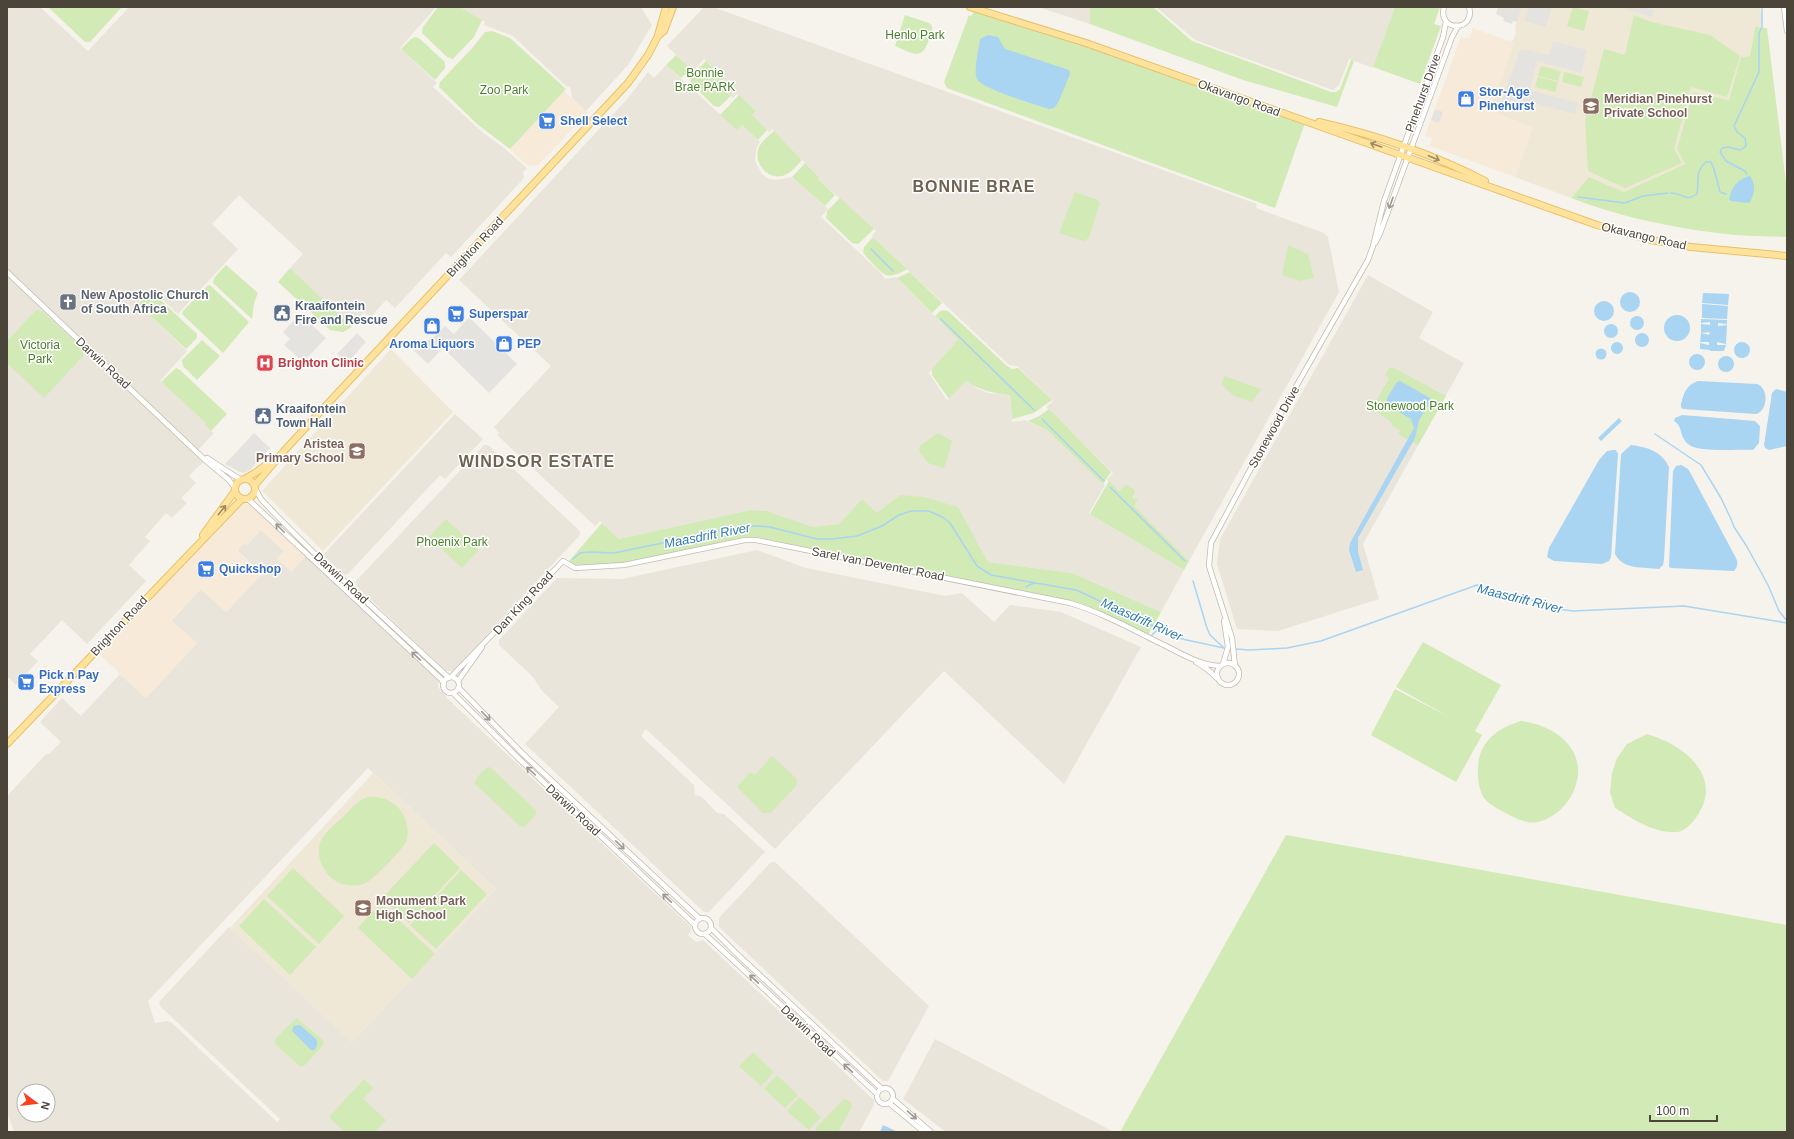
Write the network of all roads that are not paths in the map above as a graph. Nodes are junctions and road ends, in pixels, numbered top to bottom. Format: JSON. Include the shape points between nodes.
{"nodes":[{"id":1,"x":666,"y":7,"type":"edge"},
{"id":2,"x":673,"y":7,"type":"edge"},
{"id":3,"x":970,"y":7,"type":"edge"},
{"id":4,"x":985,"y":7,"type":"edge"},
{"id":5,"x":1444,"y":7,"type":"edge"},
{"id":6,"x":1469,"y":7,"type":"edge"},
{"id":7,"x":1784,"y":7,"type":"edge"},
{"id":8,"x":1446,"y":21,"type":"junction"},
{"id":9,"x":1458,"y":26,"type":"junction"},
{"id":10,"x":1787,"y":31,"type":"edge"},
{"id":11,"x":658,"y":36,"type":"junction"},
{"id":12,"x":1403,"y":146,"type":"junction"},
{"id":13,"x":1411,"y":149,"type":"junction"},
{"id":14,"x":1400,"y":154,"type":"junction"},
{"id":15,"x":1408,"y":157,"type":"junction"},
{"id":16,"x":1397,"y":164,"type":"joint"},
{"id":17,"x":1404,"y":167,"type":"joint"},
{"id":18,"x":1506,"y":192,"type":"junction"},
{"id":19,"x":1373,"y":246,"type":"junction"},
{"id":20,"x":1787,"y":256,"type":"edge"},
{"id":21,"x":7,"y":272,"type":"edge"},
{"id":22,"x":284,"y":451,"type":"junction"},
{"id":23,"x":199,"y":453,"type":"junction"},
{"id":24,"x":243,"y":479,"type":"junction"},
{"id":25,"x":256,"y":488,"type":"junction"},
{"id":26,"x":235,"y":490,"type":"junction"},
{"id":27,"x":245,"y":499,"type":"junction"},
{"id":28,"x":199,"y":542,"type":"junction"},
{"id":29,"x":563,"y":561,"type":"joint"},
{"id":30,"x":483,"y":646,"type":"junction"},
{"id":31,"x":1230,"y":653,"type":"junction"},
{"id":32,"x":1184,"y":655,"type":"junction"},
{"id":33,"x":1222,"y":665,"type":"junction"},
{"id":34,"x":1235,"y":666,"type":"junction"},
{"id":35,"x":450,"y":678,"type":"junction"},
{"id":36,"x":1218,"y":679,"type":"junction"},
{"id":37,"x":458,"y":681,"type":"junction"},
{"id":38,"x":444,"y":684,"type":"junction"},
{"id":39,"x":459,"y":688,"type":"junction"},
{"id":40,"x":453,"y":693,"type":"junction"},
{"id":41,"x":7,"y":744,"type":"edge"},
{"id":42,"x":700,"y":919,"type":"junction"},
{"id":43,"x":695,"y":924,"type":"junction"},
{"id":44,"x":711,"y":928,"type":"junction"},
{"id":45,"x":705,"y":934,"type":"junction"},
{"id":46,"x":882,"y":1089,"type":"junction"},
{"id":47,"x":877,"y":1094,"type":"junction"},
{"id":48,"x":893,"y":1099,"type":"junction"},
{"id":49,"x":889,"y":1103,"type":"junction"},
{"id":50,"x":924,"y":1132,"type":"edge"},
{"id":51,"x":931,"y":1132,"type":"edge"}],
"edges":[{"from":1,"to":11,"type":"main road","name":"Brighton Road"},
{"from":2,"to":11,"type":"main road","name":"Brighton Road","via":[[664,30]]},
{"from":14,"to":3,"type":"main road","name":"Okavango Road","one_way":true,"via":[[1086,43]]},
{"from":4,"to":12,"type":"main road","name":"Okavango Road","via":[[1286,112]]},
{"from":5,"to":8,"type":"street"},
{"from":6,"to":9,"type":"street","name":"Pinehurst Drive","via":[[1468,19]]},
{"from":7,"to":10,"type":"street"},
{"from":8,"to":9,"type":"street"},
{"from":8,"to":12,"type":"street","name":"Pinehurst Drive","via":[[1443,37]]},
{"from":9,"to":13,"type":"street","name":"Pinehurst Drive"},
{"from":11,"to":22,"type":"main road","name":"Brighton Road","via":[[639,68],[609,105]]},
{"from":12,"to":13,"type":"main road","name":"Okavango Road"},
{"from":12,"to":14,"type":"street","name":"Pinehurst Drive"},
{"from":13,"to":15,"type":"street","name":"Pinehurst Drive"},
{"from":13,"to":18,"type":"main road","name":"Okavango Road","one_way":true},
{"from":14,"to":15,"type":"main road","name":"Okavango Road"},
{"from":14,"to":16,"type":"street","name":"Pinehurst Drive"},
{"from":15,"to":17,"type":"street","name":"Pinehurst Drive"},
{"from":15,"to":18,"type":"main road","name":"Okavango Road"},
{"from":16,"to":19,"type":"street","name":"Stonewood Drive","via":[[1384,201]]},
{"from":17,"to":19,"type":"street","name":"Stonewood Drive","one_way":true},
{"from":18,"to":20,"type":"main road","name":"Okavango Road","via":[[1598,225],[1651,240],[1691,247]]},
{"from":19,"to":31,"type":"street","name":"Stonewood Drive","via":[[1368,260],[1211,543],[1209,566],[1224,615]]},
{"from":21,"to":23,"type":"street","name":"Darwin Road"},
{"from":22,"to":24,"type":"main road","name":"Brighton Road"},
{"from":22,"to":25,"type":"main road","name":"Brighton Road"},
{"from":23,"to":24,"type":"street","name":"Darwin Road"},
{"from":23,"to":26,"type":"street","name":"Darwin Road","via":[[229,480]]},
{"from":24,"to":25,"type":"main road","via":[[252,480]]},
{"from":24,"to":26,"type":"main road"},
{"from":25,"to":27,"type":"main road","via":[[253,496]]},
{"from":25,"to":35,"type":"street","name":"Darwin Road","via":[[270,509],[314,553]]},
{"from":26,"to":27,"type":"main road"},
{"from":28,"to":26,"type":"main road","name":"Brighton Road","one_way":true},
{"from":27,"to":28,"type":"main road","name":"Brighton Road"},
{"from":38,"to":27,"type":"street","name":"Darwin Road","one_way":true},
{"from":28,"to":41,"type":"main road","name":"Brighton Road"},
{"from":29,"to":30,"type":"street","name":"Dan King Road"},
{"from":29,"to":32,"type":"street","name":"Sarel van Deventer Road","via":[[575,568],[624,565],[745,540],[756,540],[1070,603],[1095,612]]},
{"from":30,"to":35,"type":"street","name":"Dan King Road","via":[[477,649]]},
{"from":30,"to":37,"type":"street","name":"Dan King Road"},
{"from":31,"to":33,"type":"street","name":"Stonewood Drive"},
{"from":31,"to":34,"type":"street","name":"Stonewood Drive"},
{"from":32,"to":33,"type":"street","name":"Sarel van Deventer Road","via":[[1208,665]]},
{"from":32,"to":36,"type":"street","name":"Sarel van Deventer Road"},
{"from":33,"to":34,"type":"street","via":[[1228,663]]},
{"from":33,"to":36,"type":"street","via":[[1217,672]]},
{"from":34,"to":36,"type":"street","via":[[1239,673],[1235,682],[1226,685]]},
{"from":35,"to":37,"type":"street"},
{"from":35,"to":38,"type":"street"},
{"from":37,"to":39,"type":"street"},
{"from":38,"to":40,"type":"street","via":[[446,691]]},
{"from":39,"to":40,"type":"street"},
{"from":39,"to":42,"type":"street","name":"Darwin Road","one_way":true,"via":[[522,753]]},
{"from":43,"to":40,"type":"street","name":"Darwin Road","one_way":true,"via":[[518,758]]},
{"from":42,"to":43,"type":"street"},
{"from":42,"to":44,"type":"street","via":[[707,919]]},
{"from":43,"to":45,"type":"street","via":[[700,934]]},
{"from":44,"to":45,"type":"street"},
{"from":44,"to":46,"type":"street","name":"Darwin Road"},
{"from":47,"to":45,"type":"street","name":"Darwin Road","one_way":true},
{"from":46,"to":47,"type":"street"},
{"from":46,"to":48,"type":"street","via":[[890,1090]]},
{"from":47,"to":49,"type":"street","via":[[877,1099],[881,1103]]},
{"from":48,"to":49,"type":"street"},
{"from":48,"to":51,"type":"street","one_way":true},
{"from":49,"to":50,"type":"street"}]}
